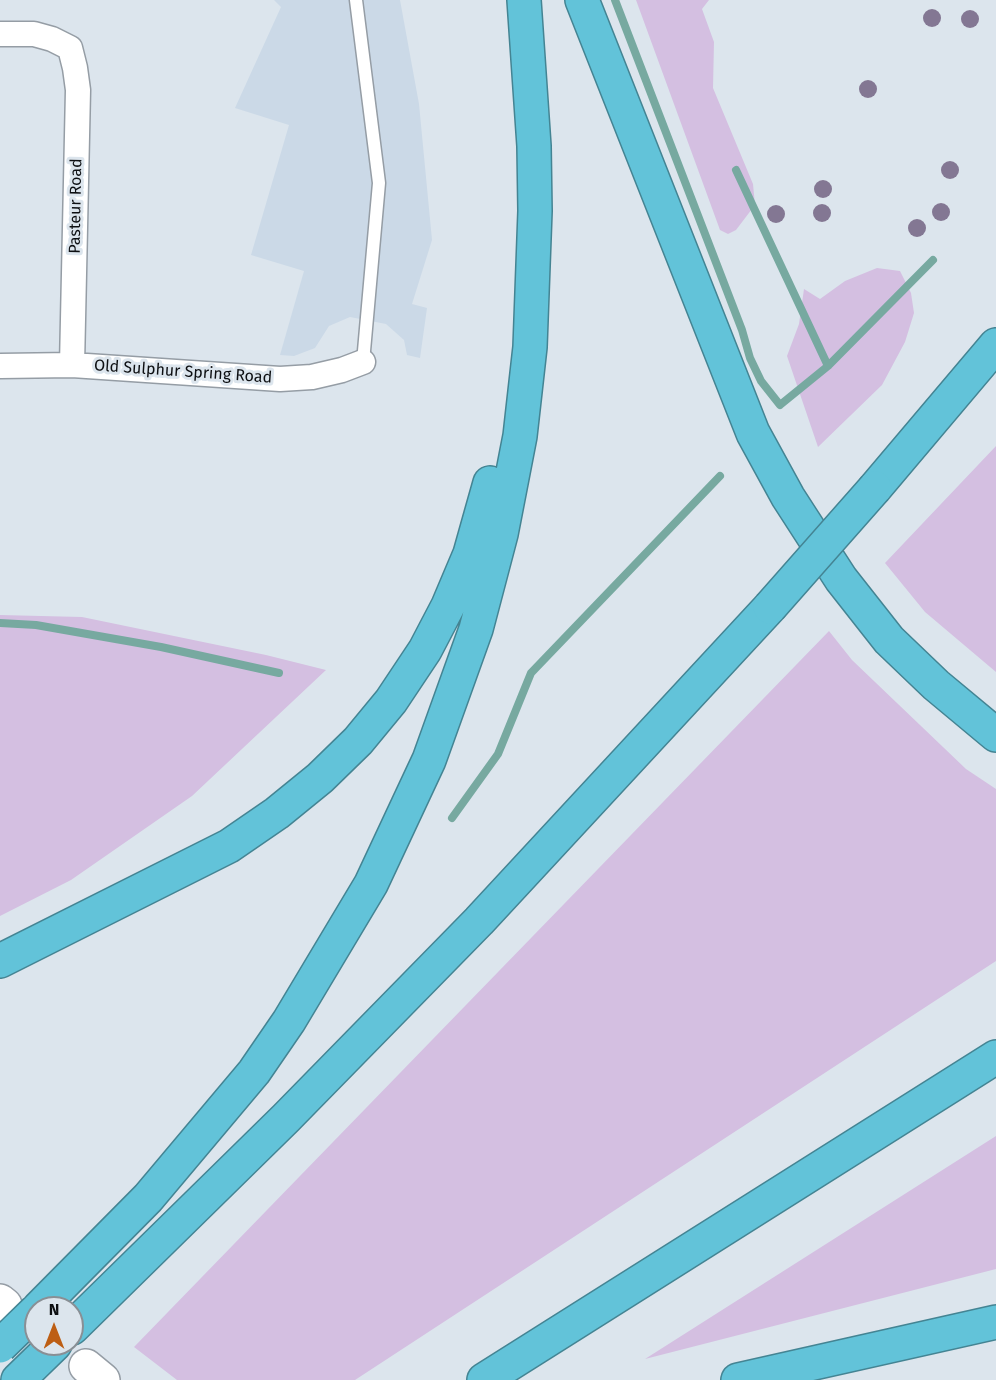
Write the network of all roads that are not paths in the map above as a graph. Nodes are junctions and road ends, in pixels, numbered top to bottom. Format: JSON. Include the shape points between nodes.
{"nodes":[{"id":1,"x":356,"y":0,"type":"edge"},
{"id":2,"x":525,"y":0,"type":"edge"},
{"id":3,"x":582,"y":0,"type":"edge"},
{"id":4,"x":0,"y":34,"type":"edge"},
{"id":5,"x":530,"y":70,"type":"junction"},
{"id":6,"x":996,"y":345,"type":"edge"},
{"id":7,"x":363,"y":362,"type":"joint"},
{"id":8,"x":72,"y":365,"type":"junction"},
{"id":9,"x":0,"y":366,"type":"edge"},
{"id":10,"x":996,"y":735,"type":"edge"},
{"id":11,"x":0,"y":961,"type":"edge"},
{"id":12,"x":996,"y":1057,"type":"edge"},
{"id":13,"x":52,"y":1296,"type":"edge"},
{"id":14,"x":14,"y":1306,"type":"edge"},
{"id":15,"x":84,"y":1317,"type":"edge"},
{"id":16,"x":996,"y":1322,"type":"edge"},
{"id":17,"x":0,"y":1346,"type":"edge"},
{"id":18,"x":43,"y":1356,"type":"edge"},
{"id":19,"x":18,"y":1380,"type":"edge"},
{"id":20,"x":484,"y":1380,"type":"edge"},
{"id":21,"x":738,"y":1380,"type":"edge"}],
"edges":[{"from":1,"to":7,"type":"lane","via":[[379,183]]},
{"from":2,"to":5,"type":"highway"},
{"from":3,"to":10,"type":"highway","via":[[753,433],[788,497],[841,579],[889,640]]},
{"from":4,"to":8,"type":"street","name":"Pasteur Road","via":[[34,34],[70,48],[78,90]]},
{"from":5,"to":11,"type":"highway","via":[[513,338],[500,431],[486,503],[470,554],[425,650],[392,701],[358,741],[277,813],[180,874]]},
{"from":5,"to":13,"type":"highway","via":[[533,278],[520,436],[501,534],[476,629],[429,760],[371,884],[278,1038],[148,1198]]},
{"from":6,"to":15,"type":"highway","bridge":true,"via":[[770,607],[478,921]]},
{"from":7,"to":8,"type":"street","name":"Old Sulphur Spring Road","via":[[312,377],[280,379]]},
{"from":8,"to":9,"type":"street","name":"Old Sulphur Spring Road"},
{"from":12,"to":20,"type":"highway"},
{"from":14,"to":17,"type":"highway","bridge":true},
{"from":16,"to":21,"type":"highway"},
{"from":18,"to":19,"type":"highway"}]}
